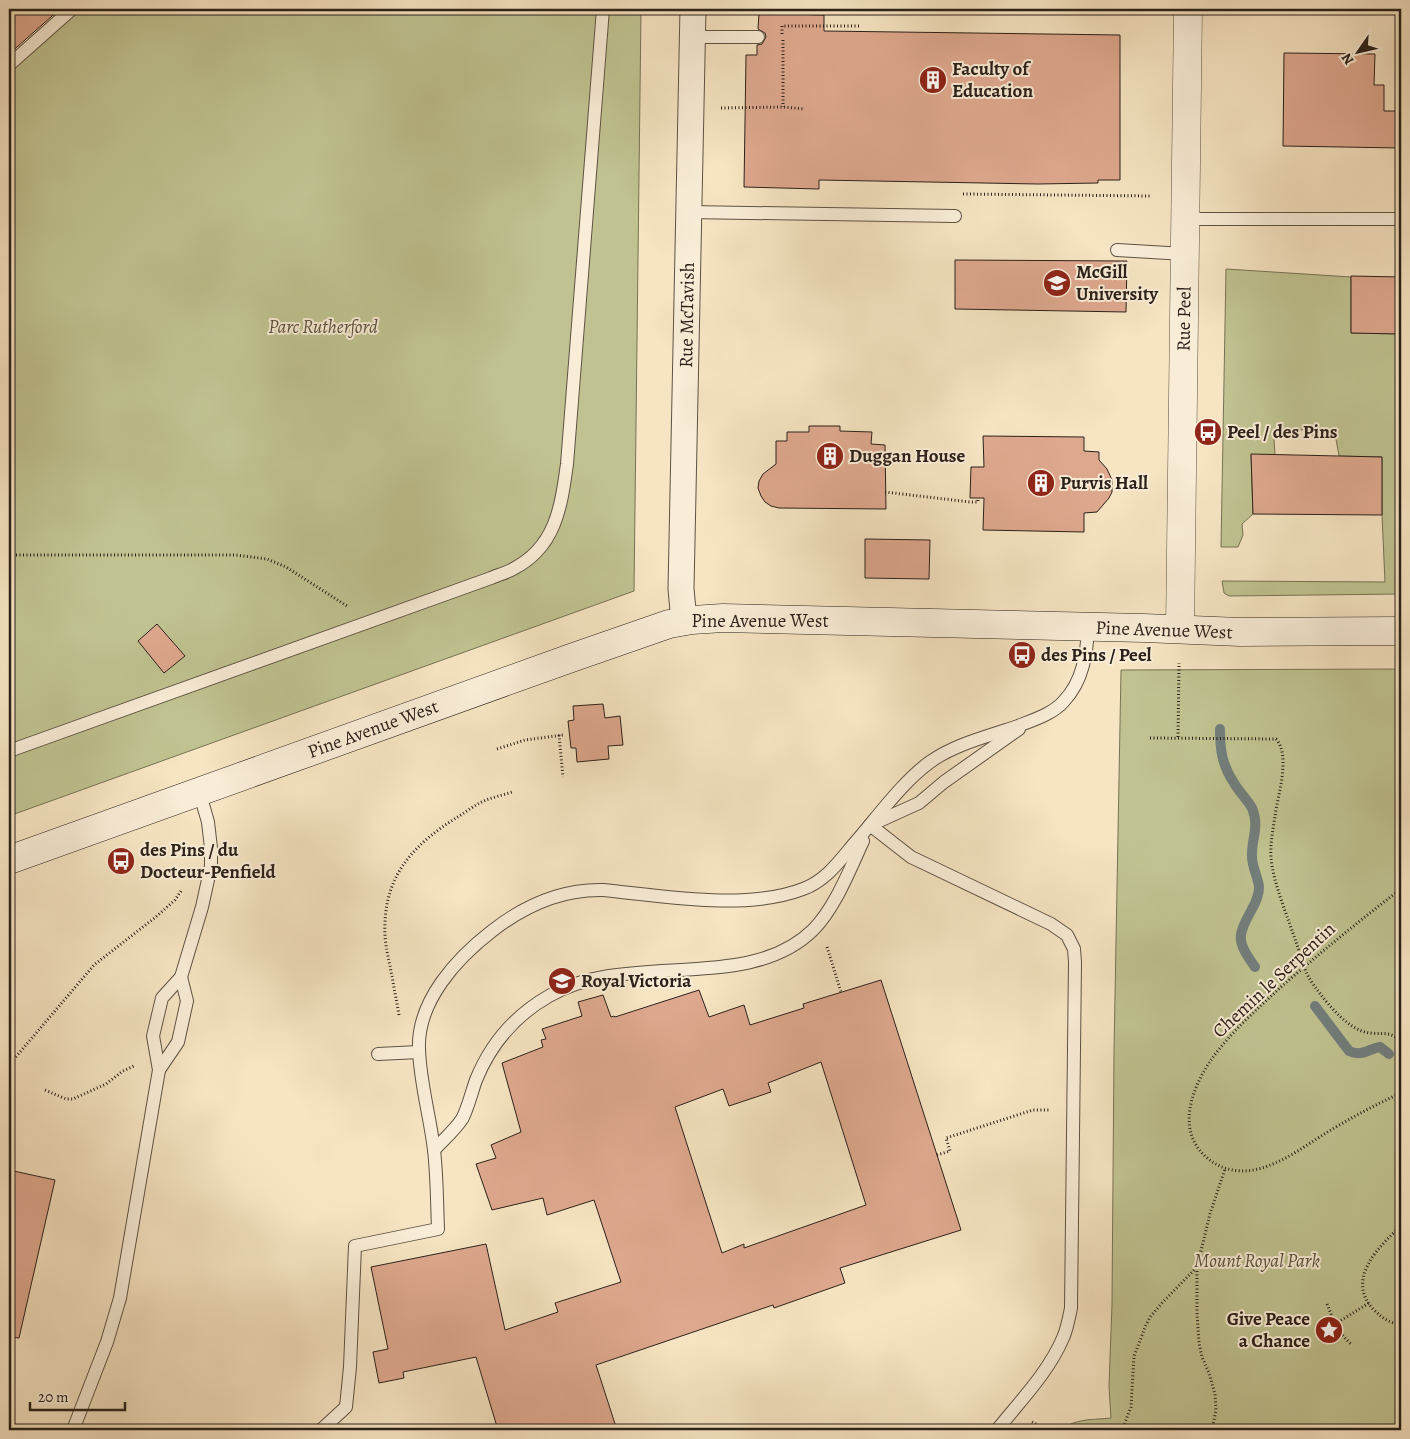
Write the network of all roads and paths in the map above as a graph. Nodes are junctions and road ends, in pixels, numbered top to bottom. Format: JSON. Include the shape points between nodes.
{"nodes":[{"id":1,"x":72,"y":9,"type":"edge"},
{"id":2,"x":603,"y":9,"type":"edge"},
{"id":3,"x":693,"y":9,"type":"edge"},
{"id":4,"x":1188,"y":9,"type":"edge"},
{"id":5,"x":859,"y":26,"type":"dead end"},
{"id":6,"x":692,"y":37,"type":"junction"},
{"id":7,"x":758,"y":37,"type":"dead end"},
{"id":8,"x":9,"y":65,"type":"edge"},
{"id":9,"x":783,"y":107,"type":"junction"},
{"id":10,"x":726,"y":108,"type":"dead end"},
{"id":11,"x":805,"y":109,"type":"dead end"},
{"id":12,"x":688,"y":212,"type":"junction"},
{"id":13,"x":955,"y":216,"type":"dead end"},
{"id":14,"x":1186,"y":219,"type":"junction"},
{"id":15,"x":1401,"y":219,"type":"edge"},
{"id":16,"x":1117,"y":250,"type":"dead end"},
{"id":17,"x":1184,"y":254,"type":"junction"},
{"id":18,"x":885,"y":492,"type":"dead end"},
{"id":19,"x":978,"y":498,"type":"dead end"},
{"id":20,"x":9,"y":556,"type":"edge"},
{"id":21,"x":684,"y":621,"type":"junction"},
{"id":22,"x":371,"y":622,"type":"junction"},
{"id":23,"x":1088,"y":627,"type":"junction"},
{"id":24,"x":1180,"y":629,"type":"junction"},
{"id":25,"x":1401,"y":631,"type":"edge"},
{"id":26,"x":1179,"y":663,"type":"dead end"},
{"id":27,"x":1031,"y":721,"type":"junction"},
{"id":28,"x":1178,"y":737,"type":"junction"},
{"id":29,"x":1150,"y":738,"type":"dead end"},
{"id":30,"x":497,"y":749,"type":"dead end"},
{"id":31,"x":9,"y":751,"type":"edge"},
{"id":32,"x":563,"y":777,"type":"dead end"},
{"id":33,"x":199,"y":791,"type":"junction"},
{"id":34,"x":512,"y":792,"type":"dead end"},
{"id":35,"x":870,"y":825,"type":"junction"},
{"id":36,"x":9,"y":860,"type":"edge"},
{"id":37,"x":1401,"y":889,"type":"edge"},
{"id":38,"x":181,"y":891,"type":"dead end"},
{"id":39,"x":826,"y":944,"type":"dead end"},
{"id":40,"x":1305,"y":966,"type":"junction"},
{"id":41,"x":181,"y":977,"type":"junction"},
{"id":42,"x":841,"y":992,"type":"dead end"},
{"id":43,"x":399,"y":1015,"type":"dead end"},
{"id":44,"x":1401,"y":1042,"type":"edge"},
{"id":45,"x":419,"y":1052,"type":"junction"},
{"id":46,"x":378,"y":1054,"type":"dead end"},
{"id":47,"x":9,"y":1065,"type":"edge"},
{"id":48,"x":134,"y":1066,"type":"dead end"},
{"id":49,"x":159,"y":1070,"type":"junction"},
{"id":50,"x":45,"y":1090,"type":"dead end"},
{"id":51,"x":1401,"y":1093,"type":"edge"},
{"id":52,"x":1033,"y":1110,"type":"dead end"},
{"id":53,"x":434,"y":1150,"type":"junction"},
{"id":54,"x":937,"y":1155,"type":"dead end"},
{"id":55,"x":1225,"y":1169,"type":"junction"},
{"id":56,"x":1401,"y":1226,"type":"edge"},
{"id":57,"x":1197,"y":1267,"type":"junction"},
{"id":58,"x":1369,"y":1303,"type":"junction"},
{"id":59,"x":1327,"y":1304,"type":"dead end"},
{"id":60,"x":1335,"y":1324,"type":"junction"},
{"id":61,"x":1401,"y":1325,"type":"edge"},
{"id":62,"x":1351,"y":1344,"type":"dead end"},
{"id":63,"x":73,"y":1430,"type":"edge"},
{"id":64,"x":321,"y":1430,"type":"edge"},
{"id":65,"x":996,"y":1430,"type":"edge"},
{"id":66,"x":1121,"y":1430,"type":"edge"},
{"id":67,"x":1212,"y":1430,"type":"edge"}],
"edges":[{"from":1,"to":8,"type":"lane"},
{"from":2,"to":22,"type":"lane","via":[[567,464],[556,521],[545,542],[513,569]]},
{"from":3,"to":6,"type":"street","name":"Rue McTavish"},
{"from":4,"to":14,"type":"main road","name":"Rue Peel"},
{"from":5,"to":9,"type":"path","via":[[782,26]]},
{"from":6,"to":7,"type":"lane"},
{"from":6,"to":12,"type":"street","name":"Rue McTavish"},
{"from":9,"to":10,"type":"path"},
{"from":9,"to":11,"type":"path"},
{"from":12,"to":13,"type":"lane"},
{"from":12,"to":21,"type":"street","name":"Rue McTavish","via":[[681,590]]},
{"from":14,"to":15,"type":"lane"},
{"from":14,"to":17,"type":"main road","name":"Rue Peel"},
{"from":16,"to":17,"type":"lane"},
{"from":17,"to":24,"type":"main road","name":"Rue Peel"},
{"from":18,"to":19,"type":"path","via":[[970,502],[978,502]]},
{"from":20,"to":22,"type":"path","via":[[236,555],[267,559],[286,567]]},
{"from":21,"to":23,"type":"main road","name":"Pine Avenue West","via":[[723,618]]},
{"from":21,"to":33,"type":"main road","name":"Pine Avenue West"},
{"from":22,"to":31,"type":"lane"},
{"from":23,"to":24,"type":"main road","name":"Pine Avenue West"},
{"from":23,"to":27,"type":"lane","via":[[1081,672],[1075,687],[1060,705]]},
{"from":24,"to":25,"type":"main road","name":"Pine Avenue West"},
{"from":26,"to":28,"type":"path"},
{"from":27,"to":35,"type":"lane","via":[[919,803]]},
{"from":27,"to":35,"type":"lane","via":[[954,748],[930,762]]},
{"from":28,"to":29,"type":"path"},
{"from":28,"to":40,"type":"path","via":[[1272,738],[1282,748],[1284,764],[1271,858]]},
{"from":30,"to":32,"type":"path","via":[[525,740],[561,735]]},
{"from":33,"to":36,"type":"main road","name":"Pine Avenue West"},
{"from":33,"to":41,"type":"lane","via":[[208,822],[211,866]]},
{"from":34,"to":43,"type":"path","via":[[485,800],[441,827],[416,848],[396,877],[384,925]]},
{"from":35,"to":45,"type":"lane","via":[[823,878],[792,893],[716,900],[587,890],[561,895],[529,907],[482,939],[458,961],[442,982],[422,1022]]},
{"from":35,"to":53,"type":"lane","via":[[823,918],[814,929],[784,950],[760,960],[730,966],[622,974],[585,981],[549,995],[523,1013],[488,1053],[462,1119]]},
{"from":35,"to":65,"type":"lane","via":[[911,857],[1051,924],[1067,935],[1074,949],[1071,1308],[1064,1337],[1056,1351],[1032,1388]]},
{"from":37,"to":40,"type":"path","name":"Chemin le Serpentin"},
{"from":38,"to":47,"type":"path","via":[[157,916],[94,965]]},
{"from":39,"to":42,"type":"path"},
{"from":40,"to":44,"type":"path","via":[[1308,976],[1321,993],[1350,1024],[1367,1033],[1386,1033]]},
{"from":40,"to":55,"type":"path","name":"Chemin le Serpentin","via":[[1222,1046],[1196,1088],[1188,1125],[1203,1154]]},
{"from":41,"to":49,"type":"lane","via":[[186,1001],[178,1042]]},
{"from":41,"to":49,"type":"lane","via":[[162,998],[153,1036]]},
{"from":45,"to":46,"type":"lane"},
{"from":45,"to":53,"type":"lane"},
{"from":48,"to":50,"type":"path","via":[[106,1084],[73,1099]]},
{"from":49,"to":63,"type":"lane","via":[[120,1298],[107,1342]]},
{"from":51,"to":55,"type":"path","via":[[1356,1115],[1280,1160],[1251,1170]]},
{"from":52,"to":54,"type":"path","via":[[946,1138],[950,1151]]},
{"from":53,"to":64,"type":"lane","via":[[438,1229],[354,1246],[346,1407]]},
{"from":55,"to":57,"type":"path"},
{"from":56,"to":58,"type":"path","via":[[1382,1243],[1366,1269],[1363,1292]]},
{"from":57,"to":66,"type":"path","via":[[1162,1303],[1146,1325],[1134,1356],[1131,1407]]},
{"from":57,"to":67,"type":"path","via":[[1199,1344],[1215,1394]]},
{"from":58,"to":60,"type":"path"},
{"from":58,"to":61,"type":"path","via":[[1387,1321]]},
{"from":59,"to":60,"type":"path"},
{"from":60,"to":62,"type":"path"}]}
